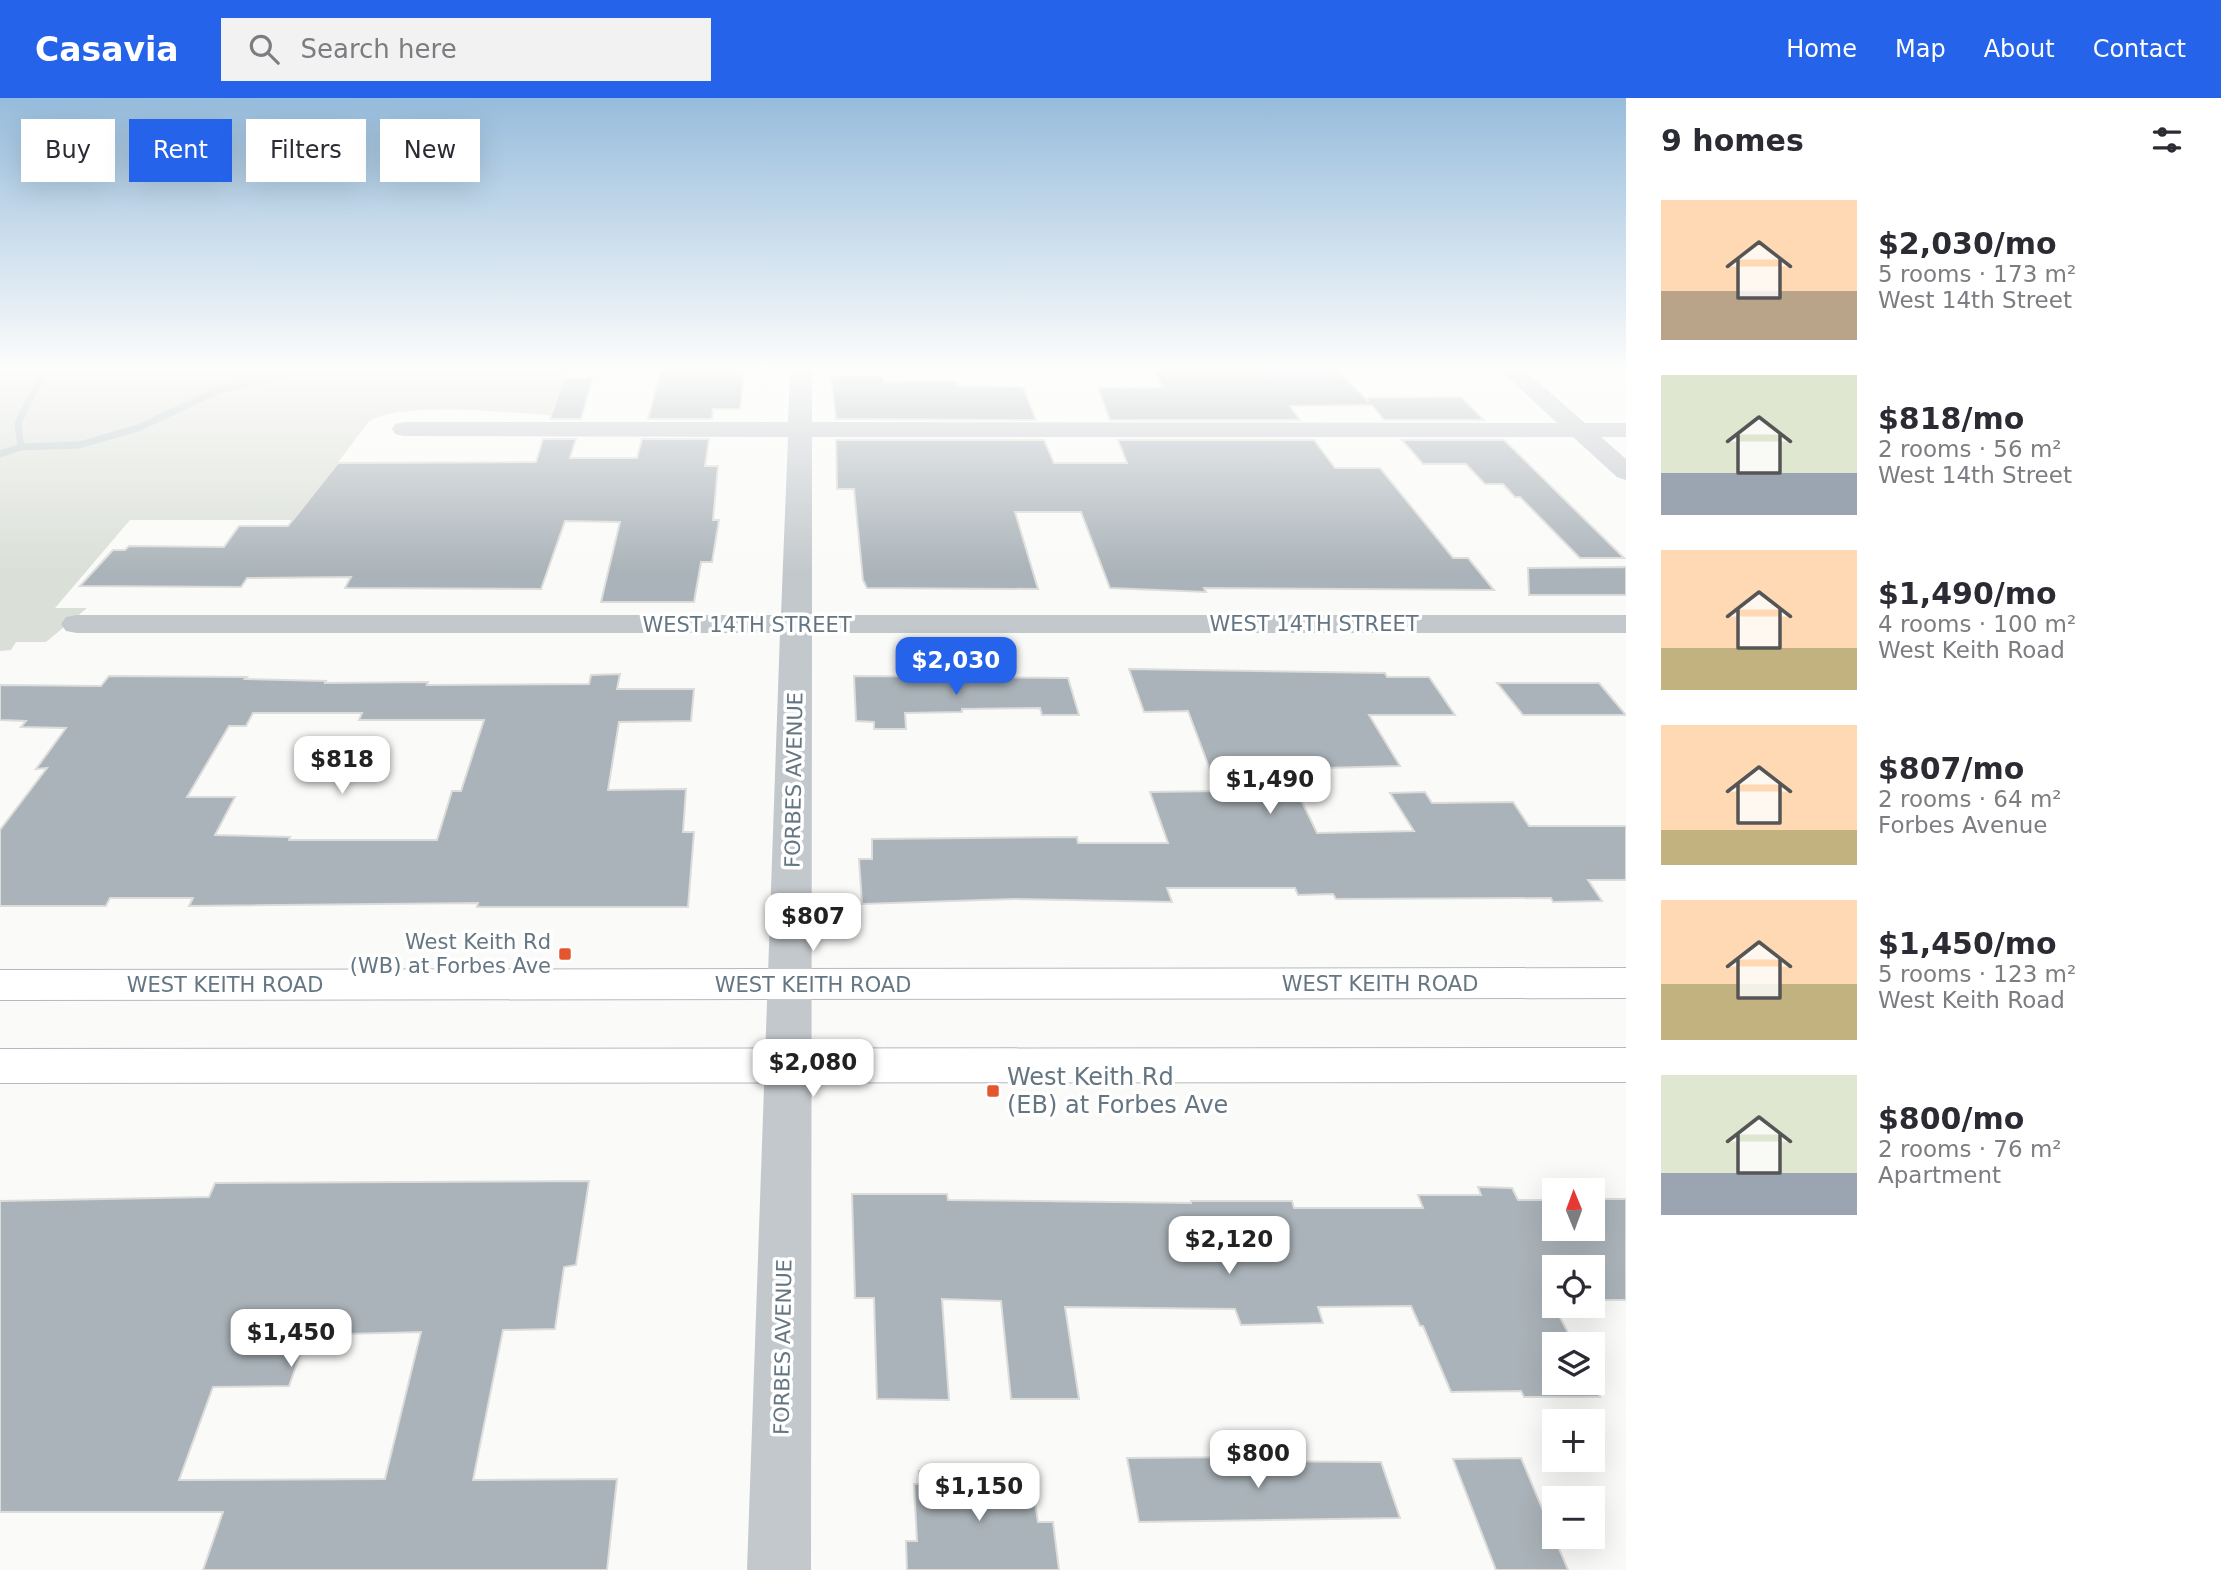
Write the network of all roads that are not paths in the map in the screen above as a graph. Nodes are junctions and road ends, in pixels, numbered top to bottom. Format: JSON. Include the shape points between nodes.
{"nodes":[{"id":1,"x":798,"y":436,"type":"edge"},
{"id":2,"x":1583,"y":436,"type":"edge"},
{"id":3,"x":1626,"y":472,"type":"edge"},
{"id":4,"x":77,"y":624,"type":"dead end"},
{"id":5,"x":1626,"y":624,"type":"edge"},
{"id":6,"x":797,"y":625,"type":"junction"},
{"id":7,"x":1626,"y":983,"type":"edge"},
{"id":8,"x":0,"y":985,"type":"edge"},
{"id":9,"x":790,"y":985,"type":"junction"},
{"id":10,"x":1626,"y":1065,"type":"edge"},
{"id":11,"x":0,"y":1066,"type":"edge"},
{"id":12,"x":788,"y":1066,"type":"junction"},
{"id":13,"x":779,"y":1570,"type":"edge"}],
"edges":[{"from":1,"to":6,"type":"street","name":"FORBES AVENUE"},
{"from":2,"to":3,"type":"street"},
{"from":4,"to":6,"type":"street","name":"WEST 14TH STREET"},
{"from":5,"to":6,"type":"street","name":"WEST 14TH STREET"},
{"from":6,"to":9,"type":"street","name":"FORBES AVENUE"},
{"from":7,"to":9,"type":"main road","name":"WEST KEITH ROAD"},
{"from":8,"to":9,"type":"main road","name":"WEST KEITH ROAD"},
{"from":9,"to":12,"type":"street","name":"FORBES AVENUE"},
{"from":10,"to":12,"type":"main road"},
{"from":11,"to":12,"type":"main road"},
{"from":12,"to":13,"type":"street","name":"FORBES AVENUE"}]}
